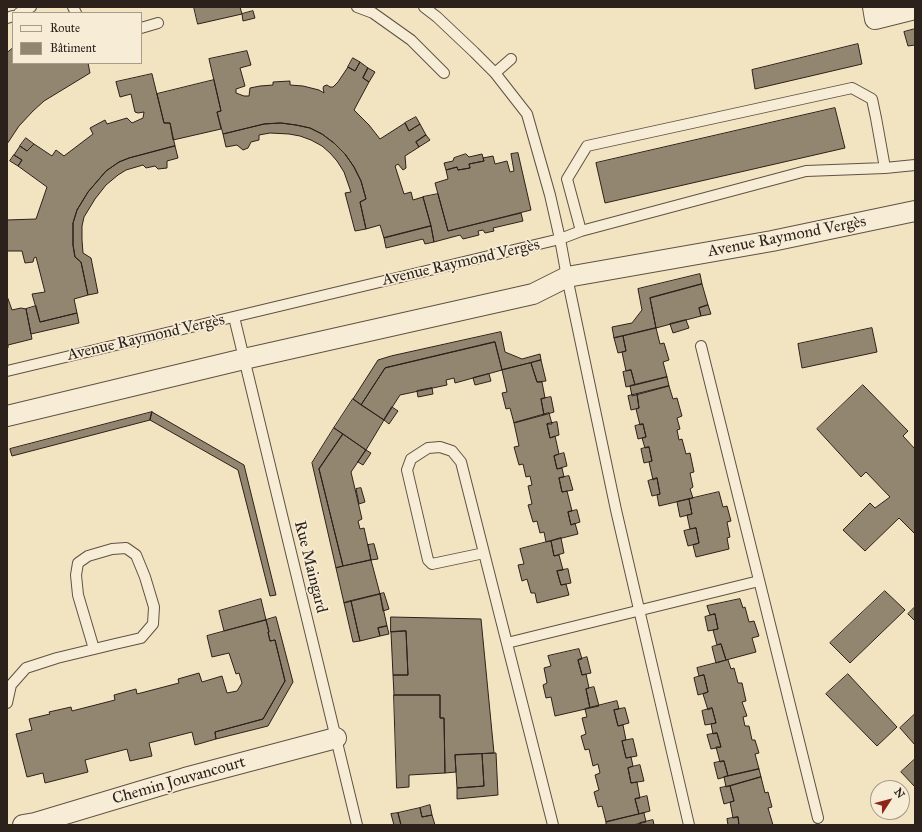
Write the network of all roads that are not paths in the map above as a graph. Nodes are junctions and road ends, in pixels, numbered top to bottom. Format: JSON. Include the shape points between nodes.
{"nodes":[{"id":1,"x":32,"y":7,"type":"edge"},
{"id":2,"x":357,"y":7,"type":"edge"},
{"id":3,"x":424,"y":7,"type":"edge"},
{"id":4,"x":915,"y":9,"type":"edge"},
{"id":5,"x":21,"y":12,"type":"edge"},
{"id":6,"x":874,"y":13,"type":"edge"},
{"id":7,"x":158,"y":23,"type":"dead end"},
{"id":8,"x":142,"y":28,"type":"edge"},
{"id":9,"x":511,"y":59,"type":"dead end"},
{"id":10,"x":444,"y":73,"type":"dead end"},
{"id":11,"x":495,"y":73,"type":"junction"},
{"id":12,"x":915,"y":165,"type":"edge"},
{"id":13,"x":885,"y":168,"type":"junction"},
{"id":14,"x":915,"y":211,"type":"edge"},
{"id":15,"x":581,"y":231,"type":"junction"},
{"id":16,"x":560,"y":239,"type":"junction"},
{"id":17,"x":567,"y":277,"type":"junction"},
{"id":18,"x":234,"y":317,"type":"junction"},
{"id":19,"x":701,"y":346,"type":"dead end"},
{"id":20,"x":244,"y":359,"type":"junction"},
{"id":21,"x":7,"y":371,"type":"edge"},
{"id":22,"x":7,"y":416,"type":"edge"},
{"id":23,"x":484,"y":554,"type":"junction"},
{"id":24,"x":759,"y":581,"type":"junction"},
{"id":25,"x":640,"y":610,"type":"junction"},
{"id":26,"x":507,"y":643,"type":"junction"},
{"id":27,"x":94,"y":649,"type":"junction"},
{"id":28,"x":7,"y":703,"type":"edge"},
{"id":29,"x":336,"y":738,"type":"junction"},
{"id":30,"x":818,"y":818,"type":"dead end"},
{"id":31,"x":23,"y":825,"type":"edge"},
{"id":32,"x":358,"y":825,"type":"edge"},
{"id":33,"x":553,"y":825,"type":"edge"},
{"id":34,"x":689,"y":825,"type":"edge"}],
"edges":[{"from":1,"to":5,"type":"lane"},
{"from":2,"to":10,"type":"lane","via":[[373,13],[410,40]]},
{"from":3,"to":11,"type":"lane"},
{"from":4,"to":6,"type":"street"},
{"from":7,"to":8,"type":"lane"},
{"from":9,"to":11,"type":"lane"},
{"from":11,"to":16,"type":"lane","via":[[527,114]]},
{"from":12,"to":13,"type":"lane","name":"Avenue Raymond Vergès"},
{"from":13,"to":15,"type":"lane","name":"Avenue Raymond Vergès","via":[[806,171]]},
{"from":13,"to":15,"type":"lane","via":[[872,99],[852,88],[587,146],[567,179]]},
{"from":14,"to":17,"type":"street","name":"Avenue Raymond Vergès","via":[[772,241]]},
{"from":15,"to":16,"type":"lane","name":"Avenue Raymond Vergès"},
{"from":16,"to":17,"type":"lane"},
{"from":16,"to":18,"type":"lane","name":"Avenue Raymond Vergès"},
{"from":17,"to":20,"type":"street","name":"Avenue Raymond Vergès","via":[[533,294]]},
{"from":17,"to":25,"type":"lane"},
{"from":18,"to":20,"type":"lane","name":"Rue Maingard"},
{"from":18,"to":21,"type":"lane","name":"Avenue Raymond Vergès"},
{"from":19,"to":24,"type":"lane"},
{"from":20,"to":22,"type":"street","name":"Avenue Raymond Vergès"},
{"from":20,"to":29,"type":"lane","name":"Rue Maingard"},
{"from":23,"to":23,"type":"lane","via":[[432,564],[428,560],[407,470],[411,459],[428,448],[440,447],[452,452],[461,462]]},
{"from":23,"to":26,"type":"lane"},
{"from":24,"to":25,"type":"lane"},
{"from":24,"to":30,"type":"lane"},
{"from":25,"to":26,"type":"lane"},
{"from":25,"to":34,"type":"lane"},
{"from":26,"to":33,"type":"lane"},
{"from":27,"to":27,"type":"lane","via":[[141,638],[153,624],[154,607],[145,577],[136,555],[126,548],[94,554],[78,562],[78,595]]},
{"from":27,"to":28,"type":"lane","via":[[26,668],[11,685]]},
{"from":29,"to":31,"type":"street","name":"Chemin Jouvancourt"},
{"from":29,"to":32,"type":"lane","name":"Rue Maingard"}]}
